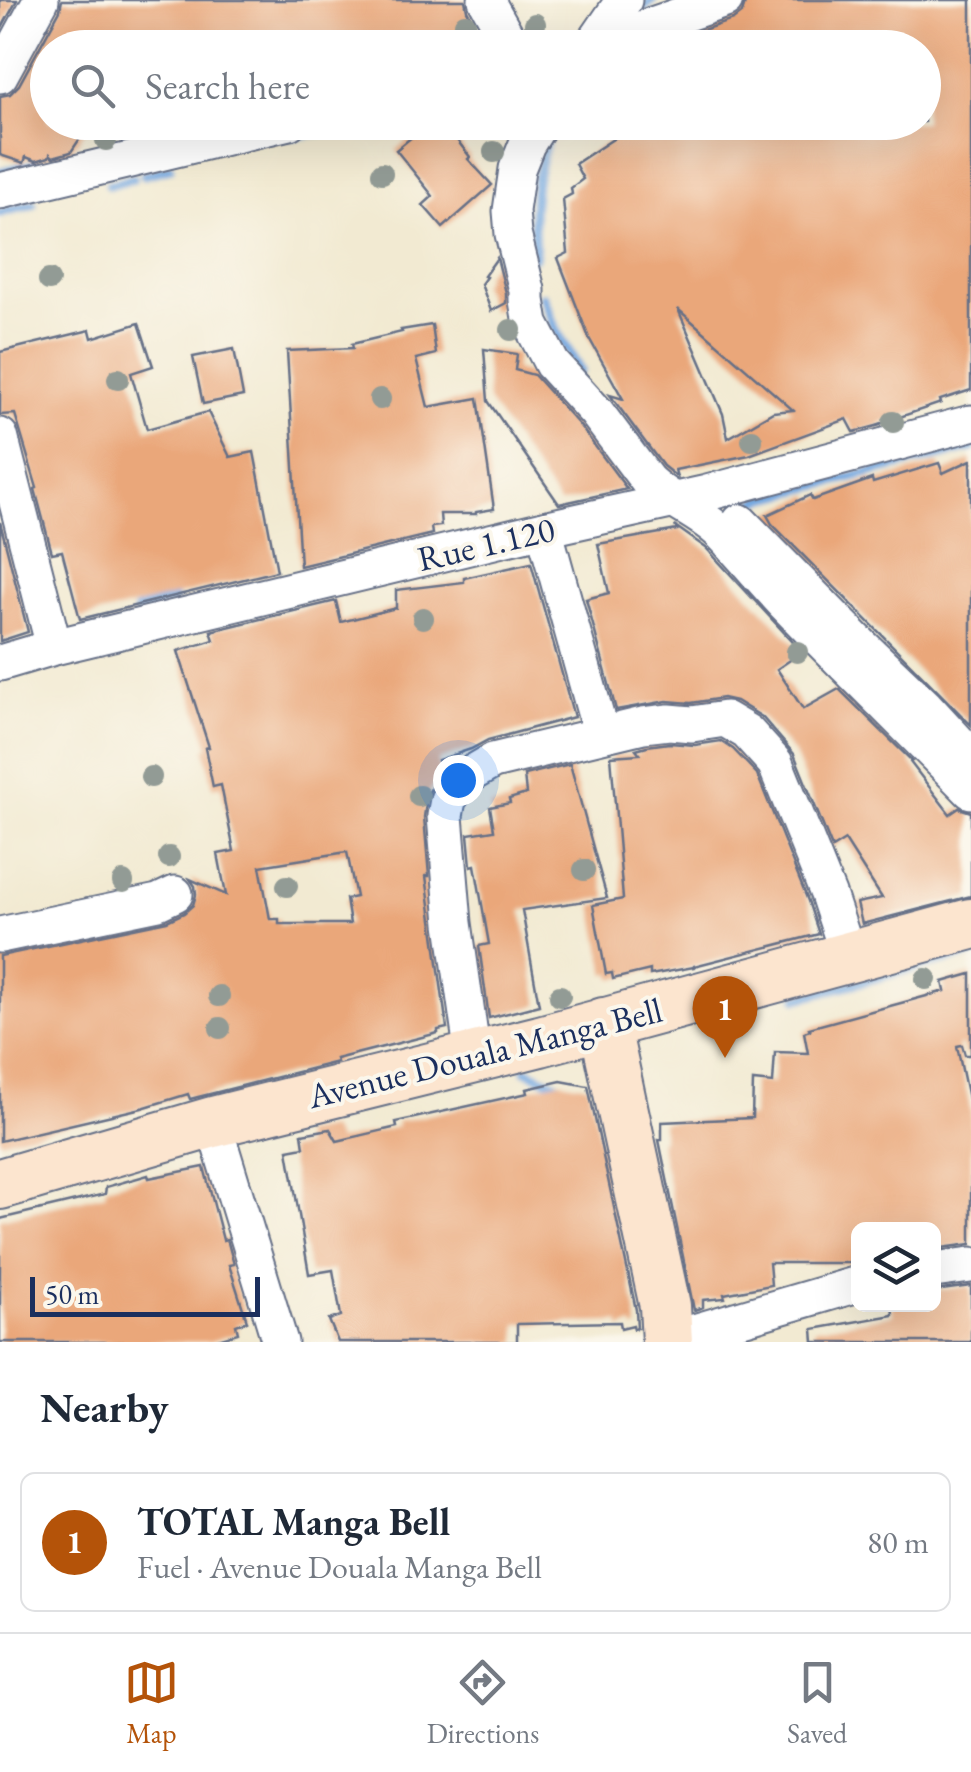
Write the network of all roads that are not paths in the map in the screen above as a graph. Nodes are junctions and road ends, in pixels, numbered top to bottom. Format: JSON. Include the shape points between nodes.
{"nodes":[{"id":1,"x":41,"y":0,"type":"edge"},
{"id":2,"x":486,"y":0,"type":"edge"},
{"id":3,"x":624,"y":0,"type":"edge"},
{"id":4,"x":724,"y":0,"type":"edge"},
{"id":5,"x":503,"y":30,"type":"edge"},
{"id":6,"x":601,"y":30,"type":"edge"},
{"id":7,"x":635,"y":30,"type":"edge"},
{"id":8,"x":0,"y":75,"type":"edge"},
{"id":9,"x":214,"y":140,"type":"edge"},
{"id":10,"x":530,"y":140,"type":"edge"},
{"id":11,"x":0,"y":191,"type":"edge"},
{"id":12,"x":971,"y":423,"type":"edge"},
{"id":13,"x":0,"y":436,"type":"edge"},
{"id":14,"x":690,"y":497,"type":"junction"},
{"id":15,"x":544,"y":530,"type":"junction"},
{"id":16,"x":54,"y":647,"type":"junction"},
{"id":17,"x":0,"y":662,"type":"edge"},
{"id":18,"x":601,"y":734,"type":"junction"},
{"id":19,"x":971,"y":756,"type":"edge"},
{"id":20,"x":971,"y":790,"type":"edge"},
{"id":21,"x":174,"y":894,"type":"dead end"},
{"id":22,"x":971,"y":924,"type":"edge"},
{"id":23,"x":0,"y":936,"type":"edge"},
{"id":24,"x":849,"y":958,"type":"junction"},
{"id":25,"x":604,"y":1023,"type":"junction"},
{"id":26,"x":473,"y":1057,"type":"junction"},
{"id":27,"x":213,"y":1122,"type":"junction"},
{"id":28,"x":0,"y":1184,"type":"edge"},
{"id":29,"x":971,"y":1265,"type":"edge"},
{"id":30,"x":941,"y":1269,"type":"edge"},
{"id":31,"x":851,"y":1286,"type":"edge"},
{"id":32,"x":665,"y":1341,"type":"edge"},
{"id":33,"x":280,"y":1342,"type":"edge"}],
"edges":[{"from":1,"to":8,"type":"street"},
{"from":2,"to":5,"type":"street"},
{"from":3,"to":6,"type":"street"},
{"from":4,"to":7,"type":"street"},
{"from":9,"to":11,"type":"street"},
{"from":10,"to":14,"type":"street","via":[[516,169],[511,211],[531,324],[552,364],[647,480]]},
{"from":12,"to":14,"type":"street","name":"Rue 1.120"},
{"from":13,"to":16,"type":"street"},
{"from":14,"to":15,"type":"street","name":"Rue 1.120"},
{"from":14,"to":19,"type":"street","via":[[732,514]]},
{"from":14,"to":20,"type":"street","via":[[696,513]]},
{"from":15,"to":16,"type":"street","name":"Rue 1.120"},
{"from":15,"to":18,"type":"street"},
{"from":16,"to":17,"type":"street","name":"Rue 1.120"},
{"from":18,"to":24,"type":"street","via":[[722,718],[748,732],[776,763]]},
{"from":18,"to":26,"type":"street","via":[[493,761],[469,775],[448,800],[454,923]]},
{"from":21,"to":23,"type":"street"},
{"from":22,"to":24,"type":"street","name":"Avenue Douala Manga Bell"},
{"from":24,"to":25,"type":"street","name":"Avenue Douala Manga Bell"},
{"from":25,"to":26,"type":"street","name":"Avenue Douala Manga Bell"},
{"from":25,"to":32,"type":"street","via":[[666,1306]]},
{"from":26,"to":27,"type":"street","name":"Avenue Douala Manga Bell"},
{"from":27,"to":28,"type":"street","name":"Avenue Douala Manga Bell"},
{"from":27,"to":33,"type":"street"},
{"from":29,"to":30,"type":"street"},
{"from":31,"to":32,"type":"street"}]}
